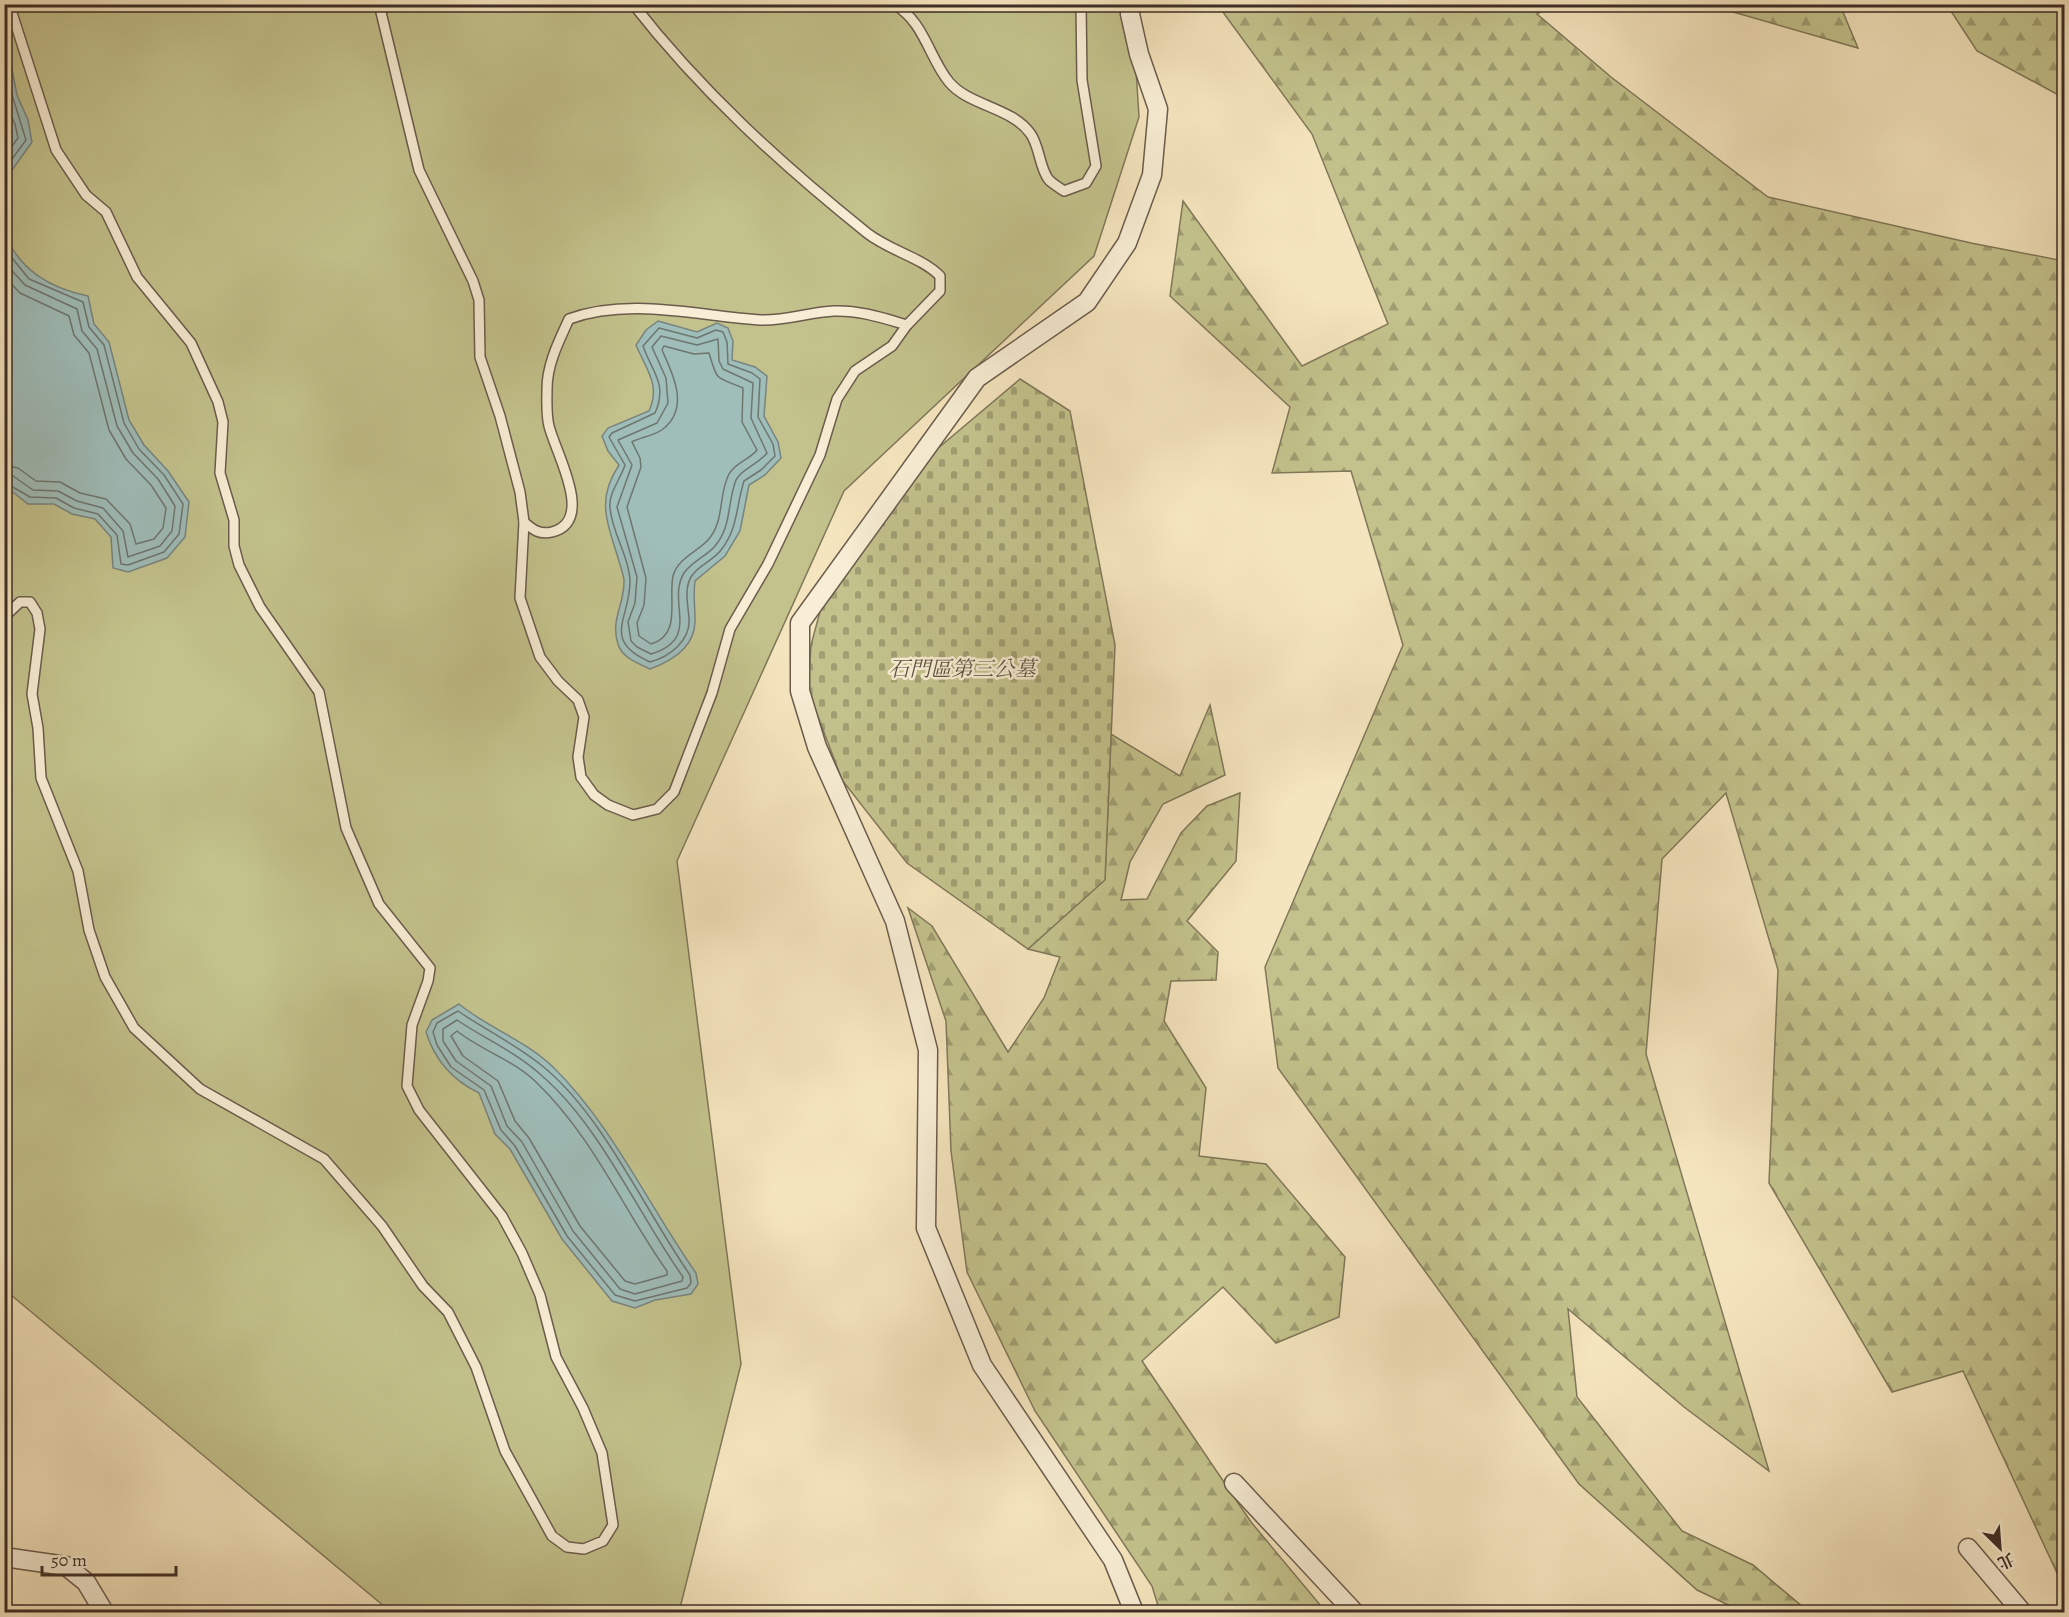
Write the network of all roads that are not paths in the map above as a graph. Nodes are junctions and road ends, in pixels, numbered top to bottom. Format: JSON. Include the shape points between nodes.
{"nodes":[{"id":1,"x":7,"y":4,"type":"edge"},
{"id":2,"x":380,"y":4,"type":"edge"},
{"id":3,"x":633,"y":4,"type":"edge"},
{"id":4,"x":893,"y":4,"type":"edge"},
{"id":5,"x":1081,"y":4,"type":"edge"},
{"id":6,"x":1132,"y":4,"type":"edge"},
{"id":7,"x":907,"y":325,"type":"junction"},
{"id":8,"x":524,"y":522,"type":"junction"},
{"id":9,"x":4,"y":617,"type":"edge"},
{"id":10,"x":1234,"y":1483,"type":"dead end"},
{"id":11,"x":1968,"y":1548,"type":"dead end"},
{"id":12,"x":4,"y":1557,"type":"edge"},
{"id":13,"x":104,"y":1612,"type":"edge"},
{"id":14,"x":1134,"y":1612,"type":"edge"},
{"id":15,"x":1354,"y":1612,"type":"edge"},
{"id":16,"x":2022,"y":1612,"type":"edge"}],
"edges":[{"from":1,"to":9,"type":"lane","via":[[56,150],[86,195],[106,212],[137,276],[191,343],[218,402],[223,423],[220,473],[234,520],[238,565],[260,607],[319,692],[346,828],[379,903],[430,968],[412,1025],[408,1086],[419,1110],[502,1215],[540,1295],[556,1357],[602,1453],[613,1525],[603,1541],[584,1549],[567,1547],[552,1536],[505,1451],[476,1367],[448,1312],[423,1286],[350,1187],[324,1159],[200,1089],[134,1028],[105,977],[89,930],[78,871],[41,778],[32,694],[40,629],[37,612],[30,602],[20,602]]},
{"from":2,"to":8,"type":"lane","via":[[419,170],[479,300],[480,357],[511,454]]},
{"from":3,"to":7,"type":"lane","via":[[730,115],[869,235],[907,258],[928,264],[940,276],[940,291]]},
{"from":4,"to":5,"type":"lane","via":[[903,10],[929,44],[949,82],[1012,117],[1030,134],[1048,179],[1064,191],[1086,183],[1096,166],[1082,80]]},
{"from":6,"to":14,"type":"street","via":[[1130,15],[1139,54],[1158,109],[1152,175],[1127,243],[1087,302],[977,378],[800,623],[800,691],[817,747],[895,921],[928,1050],[927,1228],[982,1365],[1113,1560]]},
{"from":7,"to":8,"type":"lane","via":[[872,315],[834,311],[763,320],[628,308],[593,310],[569,319],[554,350],[547,386],[549,425],[570,484],[573,507],[569,522],[561,529],[545,533]]},
{"from":7,"to":8,"type":"lane","via":[[892,346],[855,371],[837,399],[819,455],[768,564],[730,628],[712,693],[674,792],[657,809],[633,815],[608,805],[594,795],[581,777],[578,757],[584,717],[578,700],[540,657],[520,598]]},
{"from":10,"to":15,"type":"street"},
{"from":11,"to":16,"type":"street"},
{"from":12,"to":13,"type":"street","via":[[66,1566],[86,1582]]}]}
